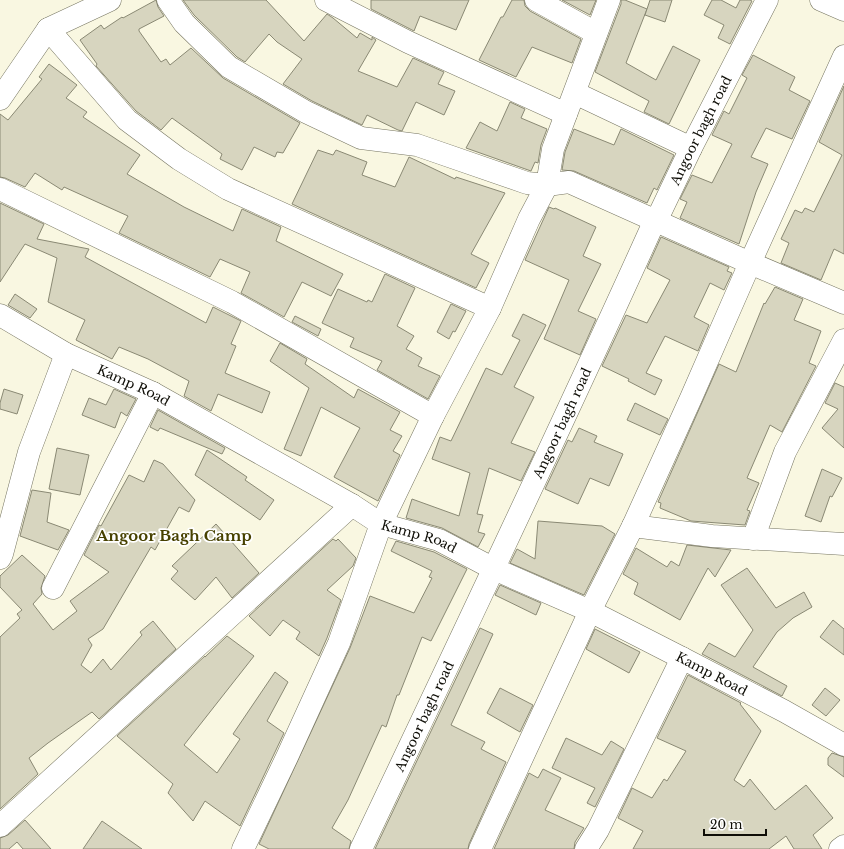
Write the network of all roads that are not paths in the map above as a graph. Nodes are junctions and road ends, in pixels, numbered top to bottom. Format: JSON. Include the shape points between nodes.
{"nodes":[{"id":1,"x":110,"y":0,"type":"edge"},
{"id":2,"x":168,"y":0,"type":"edge"},
{"id":3,"x":326,"y":0,"type":"edge"},
{"id":4,"x":536,"y":0,"type":"edge"},
{"id":5,"x":609,"y":0,"type":"edge"},
{"id":6,"x":767,"y":0,"type":"edge"},
{"id":7,"x":821,"y":0,"type":"edge"},
{"id":8,"x":844,"y":10,"type":"edge"},
{"id":9,"x":48,"y":29,"type":"junction"},
{"id":10,"x":596,"y":33,"type":"junction"},
{"id":11,"x":844,"y":56,"type":"edge"},
{"id":12,"x":575,"y":93,"type":"junction"},
{"id":13,"x":0,"y":98,"type":"edge"},
{"id":14,"x":566,"y":114,"type":"junction"},
{"id":15,"x":692,"y":148,"type":"junction"},
{"id":16,"x":547,"y":185,"type":"junction"},
{"id":17,"x":0,"y":189,"type":"edge"},
{"id":18,"x":655,"y":220,"type":"junction"},
{"id":19,"x":750,"y":263,"type":"junction"},
{"id":20,"x":844,"y":303,"type":"edge"},
{"id":21,"x":490,"y":308,"type":"junction"},
{"id":22,"x":0,"y":315,"type":"edge"},
{"id":23,"x":844,"y":340,"type":"edge"},
{"id":24,"x":66,"y":354,"type":"junction"},
{"id":25,"x":153,"y":392,"type":"junction"},
{"id":26,"x":433,"y":416,"type":"junction"},
{"id":27,"x":352,"y":505,"type":"junction"},
{"id":28,"x":381,"y":524,"type":"junction"},
{"id":29,"x":633,"y":526,"type":"junction"},
{"id":30,"x":753,"y":539,"type":"junction"},
{"id":31,"x":844,"y":544,"type":"edge"},
{"id":32,"x":0,"y":558,"type":"edge"},
{"id":33,"x":494,"y":569,"type":"junction"},
{"id":34,"x":52,"y":588,"type":"dead end"},
{"id":35,"x":590,"y":612,"type":"junction"},
{"id":36,"x":682,"y":658,"type":"junction"},
{"id":37,"x":844,"y":745,"type":"edge"},
{"id":38,"x":0,"y":826,"type":"edge"},
{"id":39,"x":844,"y":846,"type":"edge"},
{"id":40,"x":243,"y":849,"type":"edge"},
{"id":41,"x":361,"y":849,"type":"edge"},
{"id":42,"x":480,"y":849,"type":"edge"},
{"id":43,"x":586,"y":849,"type":"edge"},
{"id":44,"x":840,"y":849,"type":"edge"}],
"edges":[{"from":1,"to":9,"type":"street"},
{"from":2,"to":16,"type":"street","via":[[184,23],[229,67],[306,112],[361,138],[417,145],[527,183]]},
{"from":3,"to":14,"type":"street","via":[[408,42]]},
{"from":4,"to":10,"type":"street"},
{"from":5,"to":10,"type":"street"},
{"from":6,"to":15,"type":"street","name":"Angoor bagh road"},
{"from":7,"to":8,"type":"street"},
{"from":9,"to":13,"type":"street"},
{"from":9,"to":21,"type":"street","via":[[127,120],[179,159],[228,189]]},
{"from":10,"to":12,"type":"street"},
{"from":11,"to":19,"type":"street"},
{"from":12,"to":14,"type":"street"},
{"from":12,"to":15,"type":"street"},
{"from":14,"to":16,"type":"street","via":[[553,148]]},
{"from":15,"to":18,"type":"street","name":"Angoor bagh road"},
{"from":16,"to":18,"type":"street","via":[[569,182]]},
{"from":16,"to":21,"type":"street","via":[[529,219]]},
{"from":17,"to":26,"type":"street","via":[[232,302]]},
{"from":18,"to":19,"type":"street"},
{"from":18,"to":33,"type":"street","name":"Angoor bagh road"},
{"from":19,"to":20,"type":"street"},
{"from":19,"to":29,"type":"street"},
{"from":21,"to":26,"type":"street"},
{"from":22,"to":24,"type":"street","name":"Kamp Road"},
{"from":23,"to":30,"type":"street","via":[[785,452]]},
{"from":24,"to":25,"type":"street","name":"Kamp Road"},
{"from":24,"to":32,"type":"street","via":[[29,452]]},
{"from":25,"to":27,"type":"street","name":"Kamp Road"},
{"from":25,"to":34,"type":"street"},
{"from":26,"to":28,"type":"street"},
{"from":27,"to":28,"type":"street","name":"Kamp Road"},
{"from":27,"to":38,"type":"street"},
{"from":28,"to":33,"type":"street","name":"Kamp Road","via":[[439,540]]},
{"from":28,"to":40,"type":"street","via":[[339,643]]},
{"from":29,"to":30,"type":"street"},
{"from":29,"to":35,"type":"street"},
{"from":30,"to":31,"type":"street"},
{"from":33,"to":35,"type":"street","name":"Kamp Road"},
{"from":33,"to":41,"type":"street","name":"Angoor bagh road"},
{"from":35,"to":36,"type":"street","name":"Kamp Road"},
{"from":35,"to":42,"type":"street"},
{"from":36,"to":37,"type":"street","name":"Kamp Road"},
{"from":36,"to":43,"type":"street","via":[[598,830]]},
{"from":39,"to":44,"type":"street"}]}
